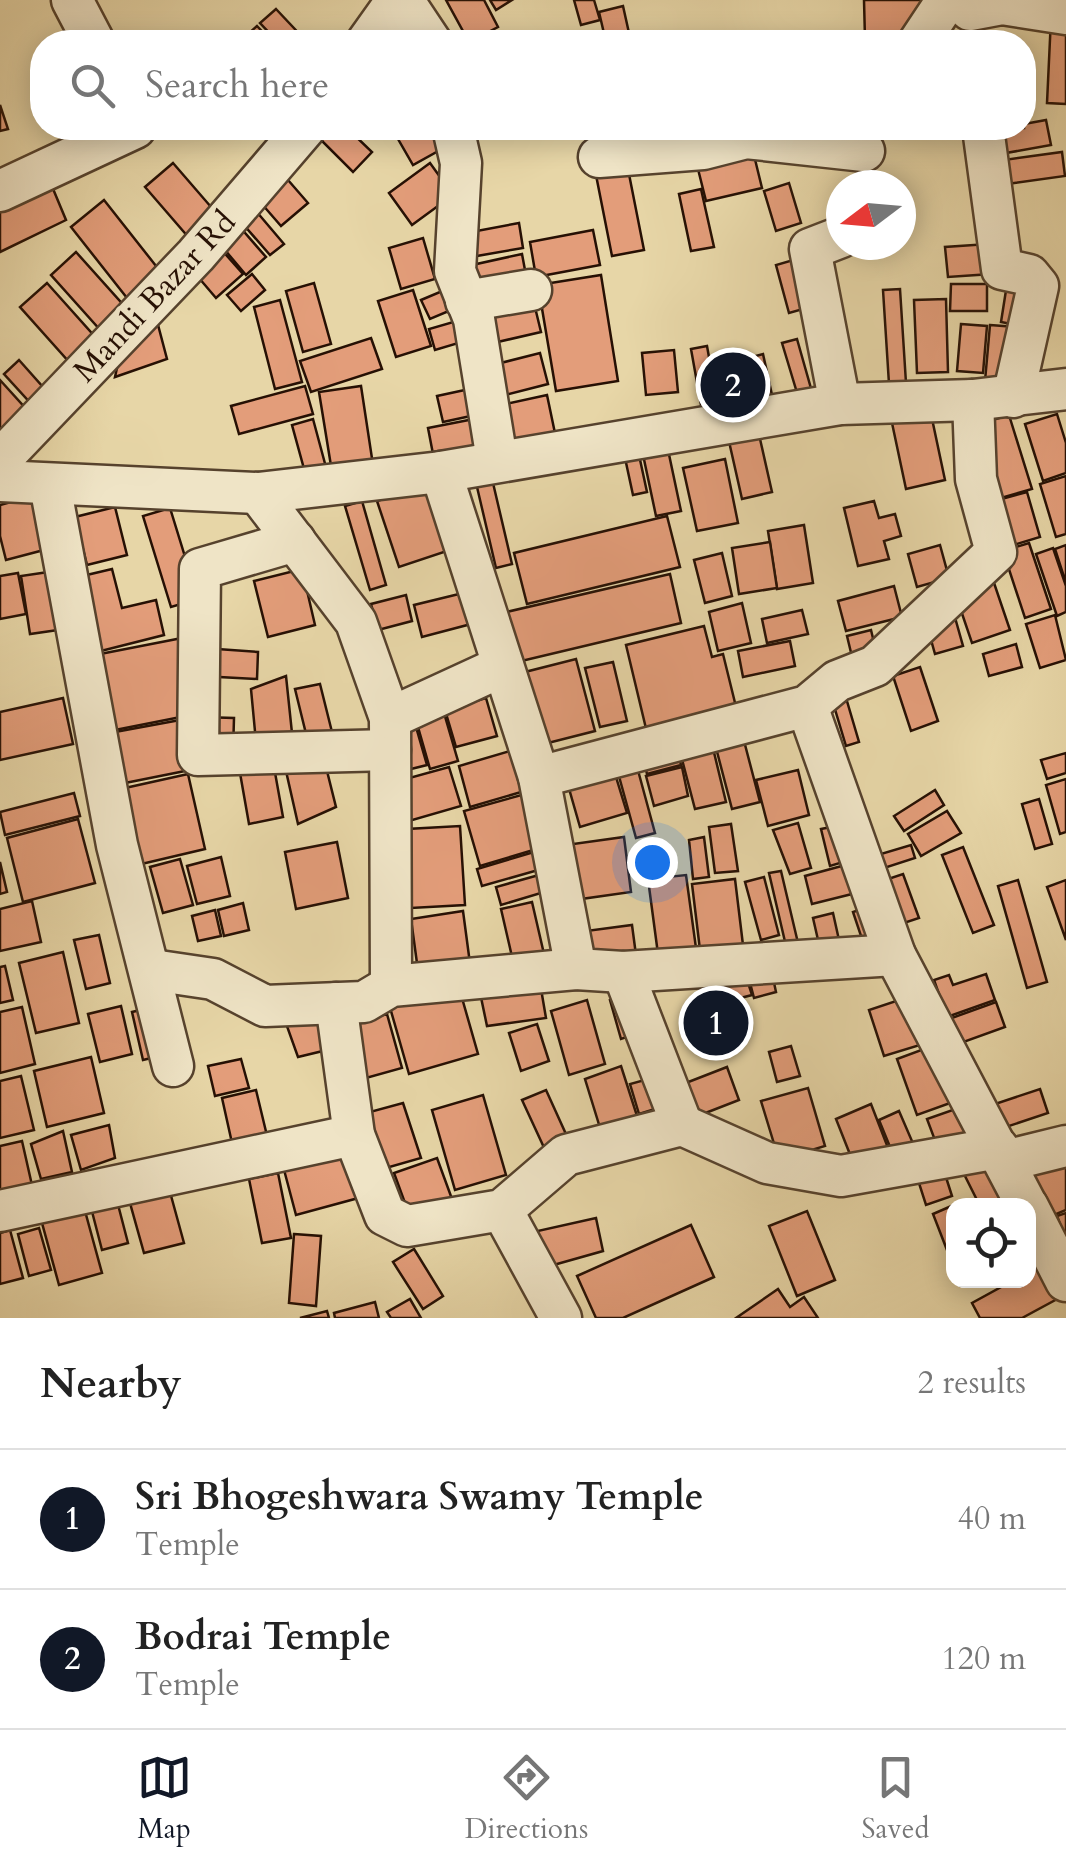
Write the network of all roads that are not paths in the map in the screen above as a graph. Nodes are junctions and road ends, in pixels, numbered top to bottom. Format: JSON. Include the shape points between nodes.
{"nodes":[{"id":1,"x":72,"y":0,"type":"edge"},
{"id":2,"x":389,"y":2,"type":"edge"},
{"id":3,"x":965,"y":13,"type":"edge"},
{"id":4,"x":1066,"y":14,"type":"edge"},
{"id":5,"x":88,"y":30,"type":"edge"},
{"id":6,"x":374,"y":30,"type":"edge"},
{"id":7,"x":418,"y":30,"type":"edge"},
{"id":8,"x":938,"y":30,"type":"edge"},
{"id":9,"x":109,"y":140,"type":"edge"},
{"id":10,"x":294,"y":140,"type":"edge"},
{"id":11,"x":456,"y":140,"type":"edge"},
{"id":12,"x":738,"y":140,"type":"edge"},
{"id":13,"x":761,"y":140,"type":"edge"},
{"id":14,"x":985,"y":140,"type":"edge"},
{"id":15,"x":864,"y":154,"type":"edge"},
{"id":16,"x":599,"y":157,"type":"dead end"},
{"id":17,"x":0,"y":191,"type":"edge"},
{"id":18,"x":826,"y":243,"type":"edge"},
{"id":19,"x":530,"y":290,"type":"dead end"},
{"id":20,"x":466,"y":301,"type":"junction"},
{"id":21,"x":1066,"y":389,"type":"edge"},
{"id":22,"x":1013,"y":396,"type":"junction"},
{"id":23,"x":973,"y":400,"type":"junction"},
{"id":24,"x":840,"y":404,"type":"junction"},
{"id":25,"x":0,"y":460,"type":"edge"},
{"id":26,"x":497,"y":460,"type":"junction"},
{"id":27,"x":441,"y":472,"type":"junction"},
{"id":28,"x":0,"y":481,"type":"edge"},
{"id":29,"x":50,"y":485,"type":"junction"},
{"id":30,"x":258,"y":492,"type":"junction"},
{"id":31,"x":295,"y":541,"type":"junction"},
{"id":32,"x":503,"y":666,"type":"junction"},
{"id":33,"x":807,"y":706,"type":"junction"},
{"id":34,"x":390,"y":734,"type":"junction"},
{"id":35,"x":539,"y":776,"type":"junction"},
{"id":36,"x":895,"y":955,"type":"junction"},
{"id":37,"x":576,"y":969,"type":"junction"},
{"id":38,"x":152,"y":970,"type":"junction"},
{"id":39,"x":623,"y":972,"type":"junction"},
{"id":40,"x":391,"y":986,"type":"junction"},
{"id":41,"x":336,"y":1003,"type":"junction"},
{"id":42,"x":172,"y":1066,"type":"dead end"},
{"id":43,"x":682,"y":1124,"type":"junction"},
{"id":44,"x":354,"y":1134,"type":"junction"},
{"id":45,"x":1066,"y":1146,"type":"edge"},
{"id":46,"x":1001,"y":1155,"type":"junction"},
{"id":47,"x":1024,"y":1198,"type":"edge"},
{"id":48,"x":0,"y":1210,"type":"edge"},
{"id":49,"x":502,"y":1210,"type":"junction"},
{"id":50,"x":1036,"y":1222,"type":"edge"},
{"id":51,"x":1066,"y":1281,"type":"edge"},
{"id":52,"x":560,"y":1318,"type":"edge"}],
"edges":[{"from":1,"to":5,"type":"street"},
{"from":2,"to":6,"type":"street"},
{"from":2,"to":7,"type":"street"},
{"from":3,"to":4,"type":"street","via":[[1002,4]]},
{"from":3,"to":8,"type":"street"},
{"from":9,"to":17,"type":"street"},
{"from":10,"to":25,"type":"street","name":"Mandi Bazar Rd","via":[[196,255]]},
{"from":11,"to":20,"type":"street","via":[[461,163],[455,271]]},
{"from":12,"to":16,"type":"street"},
{"from":13,"to":15,"type":"street"},
{"from":14,"to":22,"type":"street","via":[[1002,269],[1029,276],[1038,286]]},
{"from":18,"to":24,"type":"street","via":[[810,249]]},
{"from":19,"to":20,"type":"street"},
{"from":20,"to":26,"type":"street"},
{"from":21,"to":22,"type":"street"},
{"from":22,"to":23,"type":"street"},
{"from":23,"to":24,"type":"street"},
{"from":23,"to":33,"type":"street","via":[[976,480],[996,552],[875,666],[837,682]]},
{"from":24,"to":26,"type":"street"},
{"from":26,"to":27,"type":"street"},
{"from":27,"to":30,"type":"street"},
{"from":27,"to":32,"type":"street"},
{"from":28,"to":29,"type":"street"},
{"from":29,"to":30,"type":"street"},
{"from":29,"to":38,"type":"street","via":[[117,845]]},
{"from":30,"to":31,"type":"street"},
{"from":31,"to":34,"type":"street","via":[[356,622]]},
{"from":31,"to":34,"type":"street","via":[[200,569],[198,755]]},
{"from":32,"to":34,"type":"street"},
{"from":32,"to":35,"type":"street"},
{"from":33,"to":35,"type":"street"},
{"from":33,"to":36,"type":"street"},
{"from":34,"to":40,"type":"street"},
{"from":35,"to":37,"type":"street"},
{"from":36,"to":39,"type":"street"},
{"from":36,"to":46,"type":"street"},
{"from":37,"to":39,"type":"street"},
{"from":37,"to":40,"type":"street"},
{"from":38,"to":41,"type":"street","via":[[214,979],[265,1006]]},
{"from":38,"to":42,"type":"street"},
{"from":39,"to":43,"type":"street"},
{"from":40,"to":41,"type":"street","via":[[364,1002]]},
{"from":41,"to":44,"type":"street"},
{"from":43,"to":46,"type":"street","via":[[768,1163],[841,1176]]},
{"from":43,"to":49,"type":"street","via":[[566,1155]]},
{"from":44,"to":48,"type":"street"},
{"from":44,"to":49,"type":"street","via":[[391,1220],[408,1226]]},
{"from":45,"to":46,"type":"street"},
{"from":46,"to":47,"type":"street"},
{"from":49,"to":52,"type":"street"},
{"from":50,"to":51,"type":"street"}]}
